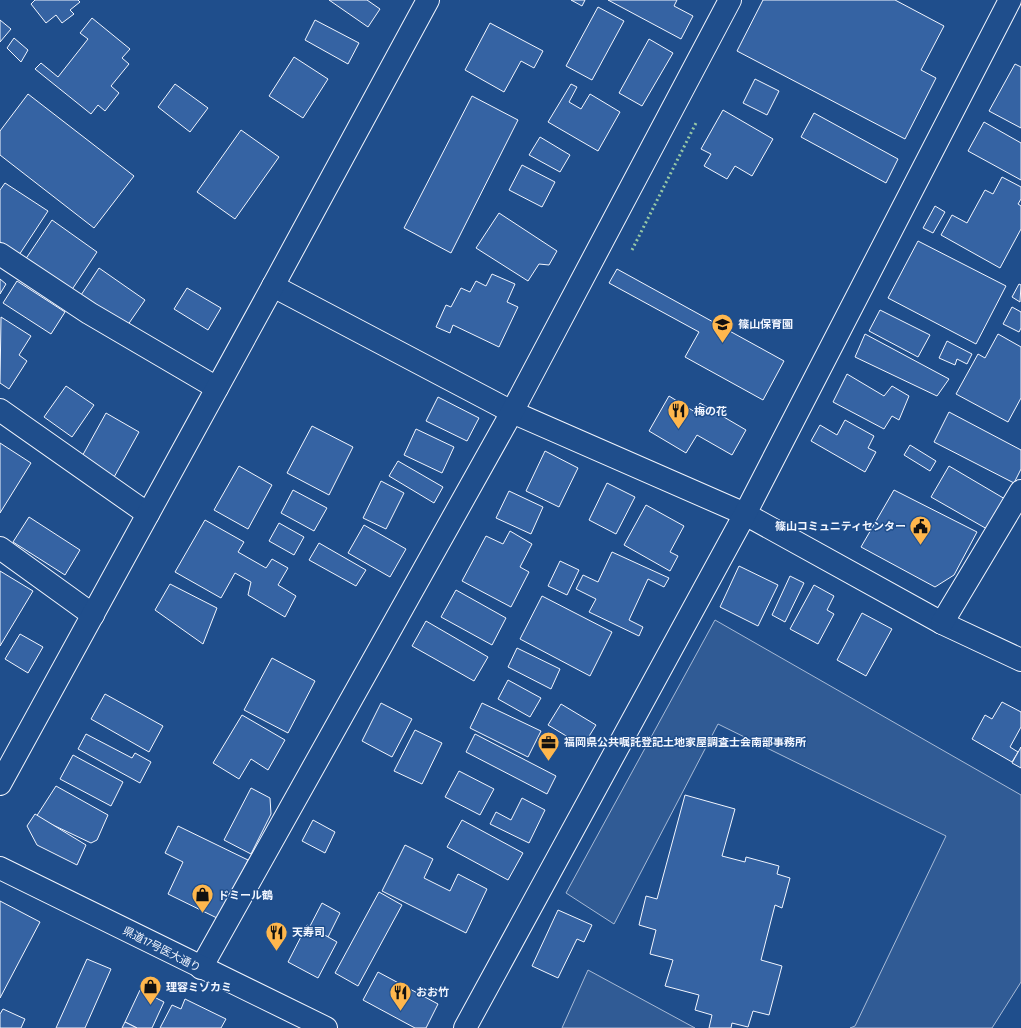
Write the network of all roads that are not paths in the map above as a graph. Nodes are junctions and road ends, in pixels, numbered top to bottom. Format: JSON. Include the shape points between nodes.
{"nodes":[{"id":1,"x":428,"y":0,"type":"edge"},
{"id":2,"x":730,"y":0,"type":"edge"},
{"id":3,"x":1010,"y":0,"type":"edge"},
{"id":4,"x":0,"y":254,"type":"edge"},
{"id":5,"x":273,"y":286,"type":"junction"},
{"id":6,"x":217,"y":388,"type":"junction"},
{"id":7,"x":0,"y":410,"type":"edge"},
{"id":8,"x":512,"y":412,"type":"junction"},
{"id":9,"x":1021,"y":492,"type":"edge"},
{"id":10,"x":148,"y":514,"type":"junction"},
{"id":11,"x":745,"y":514,"type":"junction"},
{"id":12,"x":0,"y":548,"type":"edge"},
{"id":13,"x":93,"y":615,"type":"junction"},
{"id":14,"x":942,"y":623,"type":"junction"},
{"id":15,"x":1021,"y":660,"type":"edge"},
{"id":16,"x":0,"y":784,"type":"edge"},
{"id":17,"x":0,"y":868,"type":"edge"},
{"id":18,"x":202,"y":968,"type":"junction"},
{"id":19,"x":326,"y":1028,"type":"edge"},
{"id":20,"x":466,"y":1028,"type":"edge"}],
"edges":[{"from":1,"to":5,"type":"street"},
{"from":2,"to":8,"type":"street"},
{"from":3,"to":11,"type":"street"},
{"from":4,"to":6,"type":"street","via":[[90,313]]},
{"from":5,"to":6,"type":"street"},
{"from":5,"to":8,"type":"street"},
{"from":6,"to":10,"type":"street"},
{"from":7,"to":10,"type":"street"},
{"from":8,"to":11,"type":"street"},
{"from":8,"to":18,"type":"street"},
{"from":9,"to":14,"type":"street"},
{"from":10,"to":13,"type":"street"},
{"from":11,"to":14,"type":"street"},
{"from":11,"to":20,"type":"street"},
{"from":12,"to":13,"type":"street"},
{"from":13,"to":16,"type":"street"},
{"from":14,"to":15,"type":"street"},
{"from":17,"to":18,"type":"street","name":"県道17号医大通り"},
{"from":18,"to":19,"type":"street","name":"県道17号医大通り"}]}
